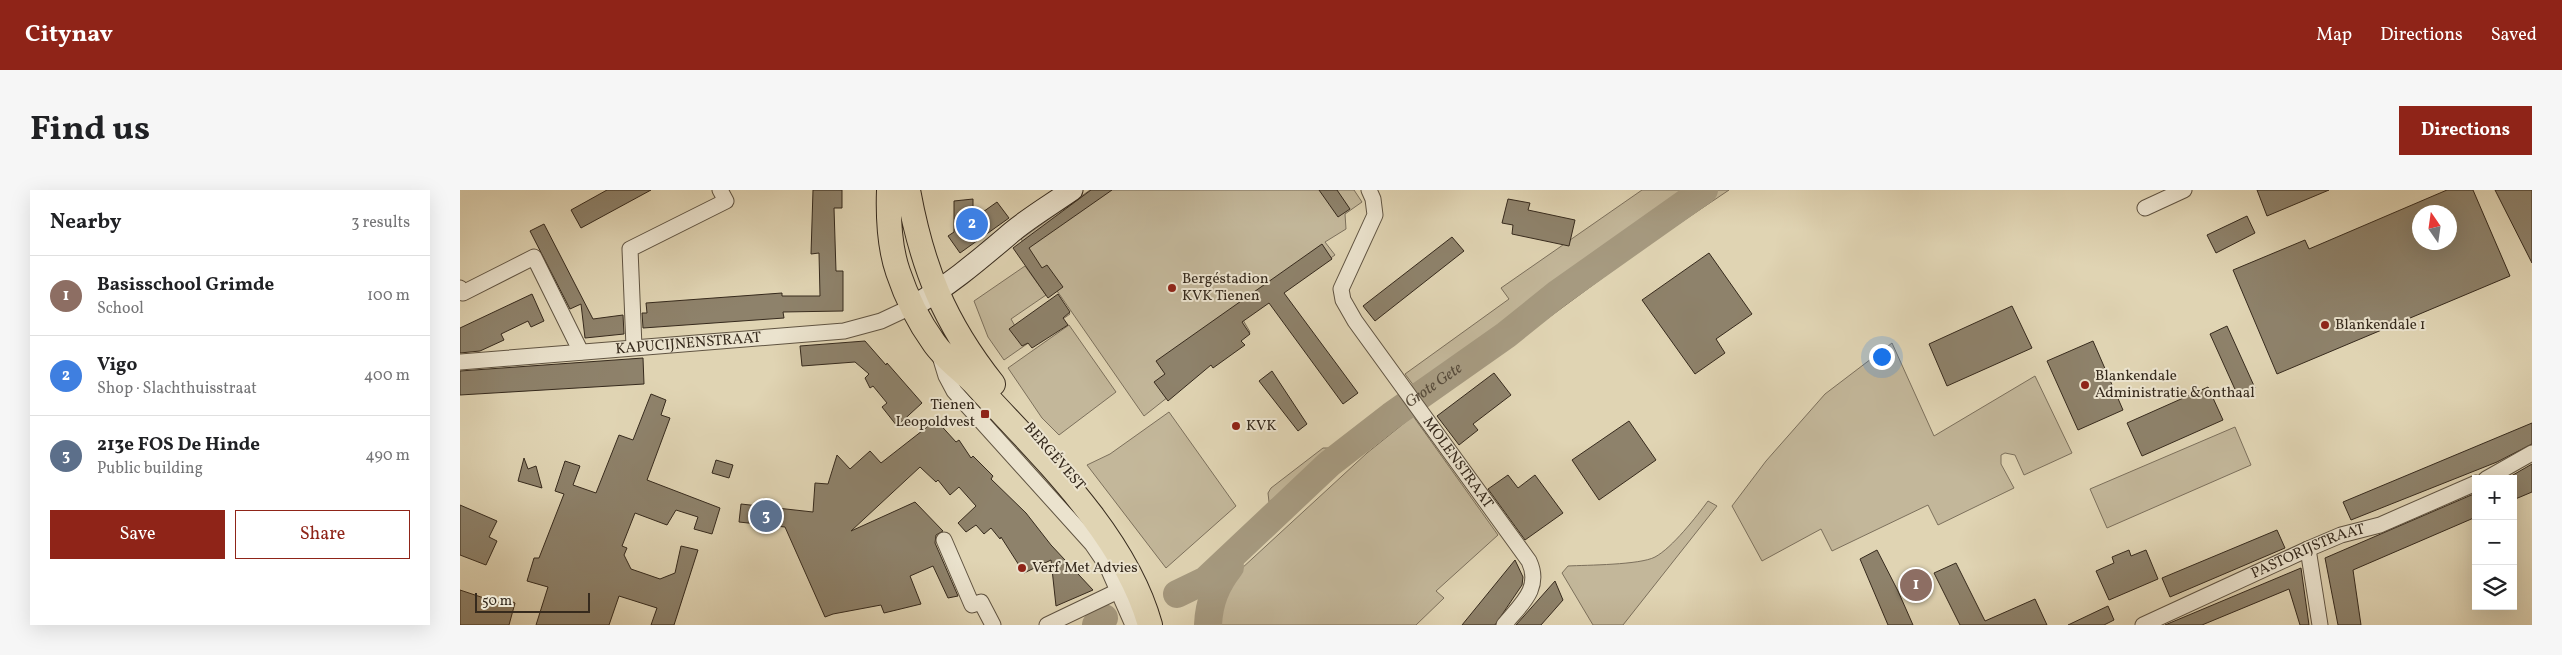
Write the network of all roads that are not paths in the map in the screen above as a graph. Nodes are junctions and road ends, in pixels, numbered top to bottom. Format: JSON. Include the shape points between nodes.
{"nodes":[{"id":1,"x":720,"y":190,"type":"edge"},
{"id":2,"x":889,"y":190,"type":"edge"},
{"id":3,"x":1072,"y":190,"type":"edge"},
{"id":4,"x":1369,"y":190,"type":"edge"},
{"id":5,"x":2184,"y":190,"type":"edge"},
{"id":6,"x":913,"y":197,"type":"edge"},
{"id":7,"x":2145,"y":208,"type":"dead end"},
{"id":8,"x":460,"y":288,"type":"edge"},
{"id":9,"x":936,"y":293,"type":"junction"},
{"id":10,"x":913,"y":306,"type":"junction"},
{"id":11,"x":634,"y":347,"type":"junction"},
{"id":12,"x":938,"y":347,"type":"junction"},
{"id":13,"x":581,"y":352,"type":"junction"},
{"id":14,"x":460,"y":362,"type":"edge"},
{"id":15,"x":2532,"y":453,"type":"edge"},
{"id":16,"x":2493,"y":475,"type":"edge"},
{"id":17,"x":2472,"y":485,"type":"edge"},
{"id":18,"x":944,"y":540,"type":"dead end"},
{"id":19,"x":2308,"y":549,"type":"junction"},
{"id":20,"x":1118,"y":591,"type":"junction"},
{"id":21,"x":2149,"y":624,"type":"edge"},
{"id":22,"x":993,"y":625,"type":"edge"},
{"id":23,"x":1047,"y":625,"type":"edge"},
{"id":24,"x":1133,"y":625,"type":"edge"},
{"id":25,"x":1150,"y":625,"type":"edge"},
{"id":26,"x":1167,"y":625,"type":"edge"},
{"id":27,"x":1504,"y":625,"type":"edge"},
{"id":28,"x":2320,"y":625,"type":"edge"}],
"edges":[{"from":1,"to":11,"type":"street","via":[[726,201],[630,249]]},
{"from":2,"to":10,"type":"main road","name":"BERGÉVEST","via":[[888,221],[895,263]]},
{"from":3,"to":9,"type":"street","via":[[1013,231]]},
{"from":4,"to":27,"type":"street","name":"MOLENSTRAAT","via":[[1375,215],[1342,289],[1344,300],[1355,321],[1529,561],[1534,580],[1528,594]]},
{"from":5,"to":7,"type":"street"},
{"from":6,"to":9,"type":"main road","name":"BERGÉVEST","via":[[922,258]]},
{"from":8,"to":13,"type":"street","via":[[463,293],[534,257]]},
{"from":9,"to":10,"type":"street"},
{"from":9,"to":26,"type":"main road","name":"BERGÉVEST","via":[[978,366],[1112,525],[1152,589]]},
{"from":10,"to":11,"type":"street","name":"KAPUCIJNENSTRAAT","via":[[881,321],[844,331]]},
{"from":10,"to":12,"type":"main road","name":"BERGÉVEST"},
{"from":11,"to":13,"type":"street","name":"KAPUCIJNENSTRAAT"},
{"from":12,"to":20,"type":"street","name":"BERGÉVEST","via":[[954,391],[1084,534],[1107,566]]},
{"from":12,"to":25,"type":"main road","name":"BERGÉVEST","via":[[1019,433],[1101,528],[1133,579]]},
{"from":13,"to":14,"type":"street","name":"KAPUCIJNENSTRAAT"},
{"from":15,"to":16,"type":"street"},
{"from":17,"to":19,"type":"street","name":"PASTORIJSTRAAT","via":[[2380,525],[2341,535]]},
{"from":18,"to":22,"type":"street","via":[[972,605],[981,602]]},
{"from":19,"to":21,"type":"street","name":"PASTORIJSTRAAT"},
{"from":19,"to":28,"type":"street"},
{"from":20,"to":23,"type":"street"},
{"from":20,"to":24,"type":"street","name":"BERGÉVEST"}]}
